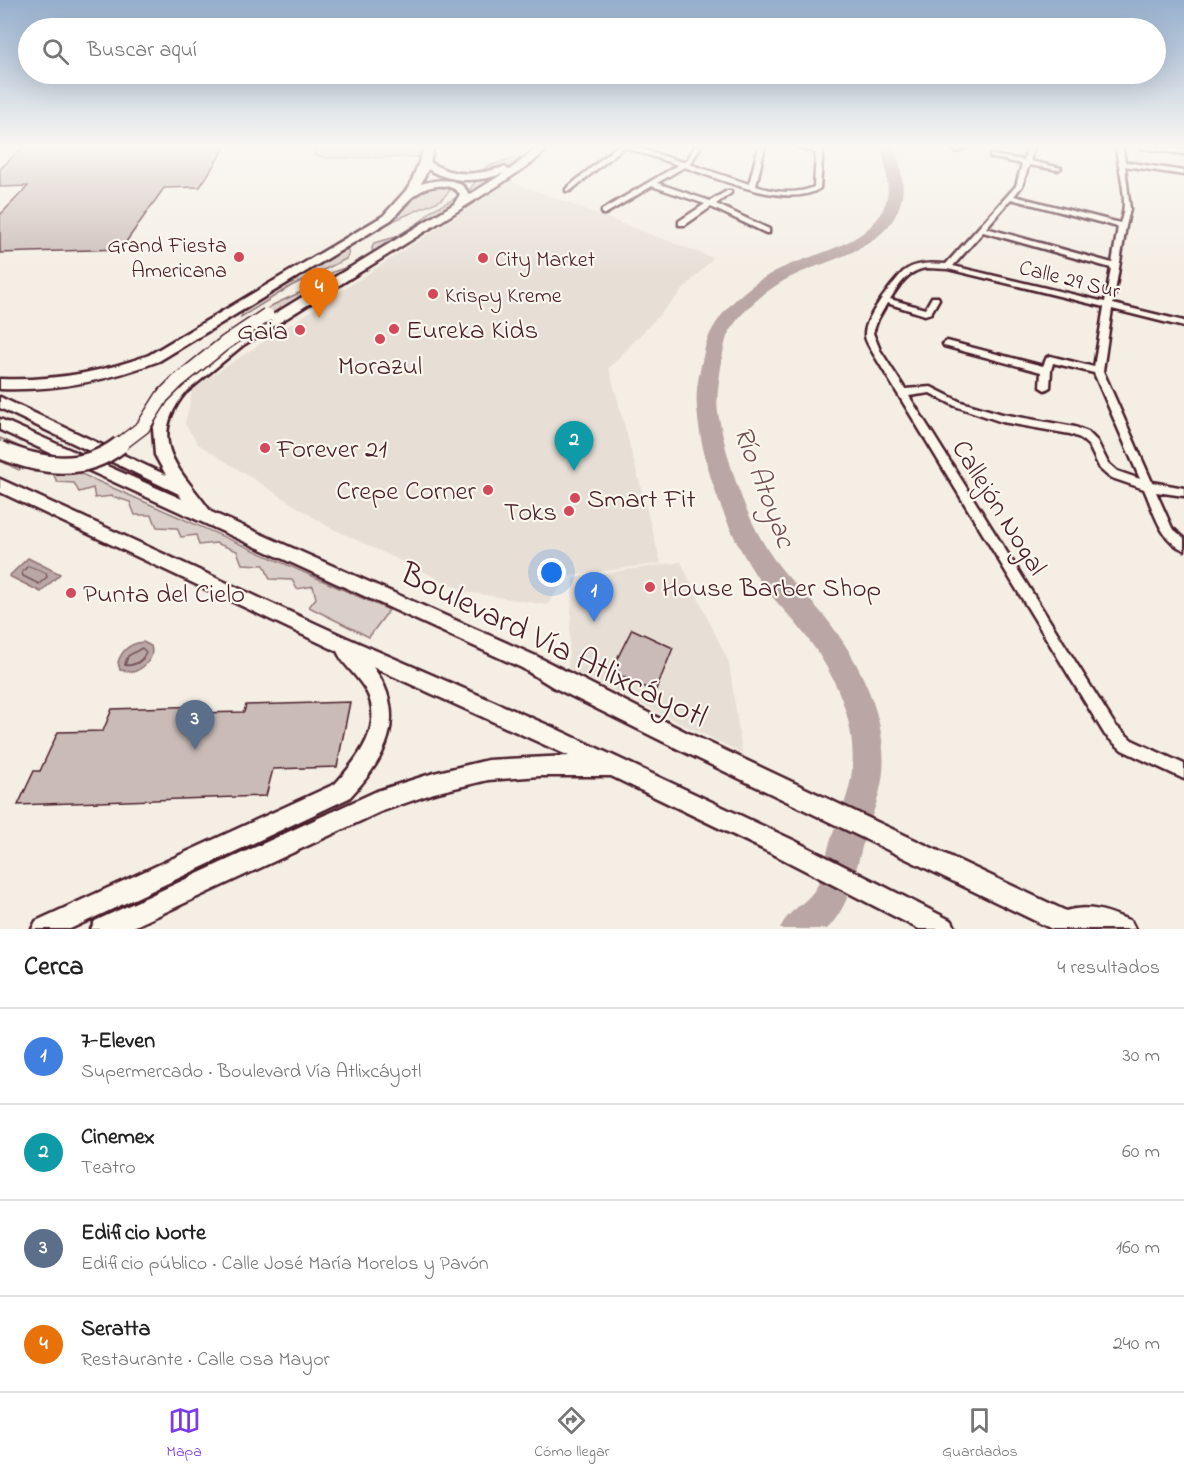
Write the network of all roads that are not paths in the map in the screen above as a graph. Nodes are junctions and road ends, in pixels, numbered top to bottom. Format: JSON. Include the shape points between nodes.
{"nodes":[{"id":1,"x":419,"y":189,"type":"edge"},
{"id":2,"x":463,"y":189,"type":"edge"},
{"id":3,"x":484,"y":189,"type":"edge"},
{"id":4,"x":644,"y":189,"type":"edge"},
{"id":5,"x":669,"y":189,"type":"edge"},
{"id":6,"x":763,"y":189,"type":"edge"},
{"id":7,"x":815,"y":189,"type":"edge"},
{"id":8,"x":1017,"y":189,"type":"edge"},
{"id":9,"x":1125,"y":189,"type":"edge"},
{"id":10,"x":413,"y":192,"type":"joint"},
{"id":11,"x":729,"y":192,"type":"dead end"},
{"id":12,"x":1011,"y":197,"type":"junction"},
{"id":13,"x":711,"y":204,"type":"junction"},
{"id":14,"x":458,"y":207,"type":"junction"},
{"id":15,"x":605,"y":212,"type":"dead end"},
{"id":16,"x":682,"y":223,"type":"dead end"},
{"id":17,"x":1122,"y":226,"type":"junction"},
{"id":18,"x":983,"y":230,"type":"junction"},
{"id":19,"x":766,"y":231,"type":"dead end"},
{"id":20,"x":948,"y":267,"type":"junction"},
{"id":21,"x":1114,"y":267,"type":"junction"},
{"id":22,"x":338,"y":279,"type":"junction"},
{"id":23,"x":935,"y":299,"type":"dead end"},
{"id":24,"x":889,"y":301,"type":"junction"},
{"id":25,"x":1108,"y":306,"type":"junction"},
{"id":26,"x":1184,"y":324,"type":"edge"},
{"id":27,"x":947,"y":344,"type":"dead end"},
{"id":28,"x":1046,"y":370,"type":"junction"},
{"id":29,"x":1098,"y":371,"type":"junction"},
{"id":30,"x":0,"y":384,"type":"edge"},
{"id":31,"x":1046,"y":387,"type":"dead end"},
{"id":32,"x":903,"y":393,"type":"junction"},
{"id":33,"x":0,"y":402,"type":"edge"},
{"id":34,"x":0,"y":424,"type":"edge"},
{"id":35,"x":0,"y":450,"type":"edge"},
{"id":36,"x":0,"y":485,"type":"edge"},
{"id":37,"x":1148,"y":486,"type":"junction"},
{"id":38,"x":184,"y":490,"type":"junction"},
{"id":39,"x":1184,"y":492,"type":"edge"},
{"id":40,"x":207,"y":518,"type":"junction"},
{"id":41,"x":1184,"y":544,"type":"edge"},
{"id":42,"x":340,"y":644,"type":"junction"},
{"id":43,"x":614,"y":767,"type":"junction"},
{"id":44,"x":1184,"y":772,"type":"edge"},
{"id":45,"x":1072,"y":926,"type":"edge"},
{"id":46,"x":44,"y":929,"type":"edge"},
{"id":47,"x":104,"y":929,"type":"edge"},
{"id":48,"x":944,"y":929,"type":"edge"},
{"id":49,"x":1124,"y":929,"type":"edge"}],
"edges":[{"from":1,"to":10,"type":"main road"},
{"from":2,"to":14,"type":"main road","via":[[465,194]]},
{"from":3,"to":14,"type":"main road"},
{"from":4,"to":15,"type":"street"},
{"from":5,"to":13,"type":"street"},
{"from":6,"to":7,"type":"street","via":[[786,194]]},
{"from":8,"to":12,"type":"street"},
{"from":9,"to":17,"type":"street","via":[[1126,220]]},
{"from":10,"to":30,"type":"main road","via":[[375,226],[154,358],[82,380]]},
{"from":11,"to":13,"type":"street"},
{"from":12,"to":17,"type":"street"},
{"from":12,"to":18,"type":"street"},
{"from":13,"to":16,"type":"street"},
{"from":13,"to":19,"type":"street"},
{"from":14,"to":22,"type":"main road"},
{"from":17,"to":21,"type":"street"},
{"from":18,"to":20,"type":"street"},
{"from":18,"to":21,"type":"street"},
{"from":20,"to":24,"type":"street","name":"Callejón Nogal","via":[[910,270]]},
{"from":20,"to":25,"type":"street","name":"Calle 29 Sur"},
{"from":21,"to":25,"type":"street"},
{"from":22,"to":35,"type":"main road","bridge":true,"via":[[267,315],[225,343],[178,381],[162,397],[143,427],[107,455],[54,466]]},
{"from":22,"to":38,"type":"main road","via":[[237,343],[171,401],[160,429],[162,455]]},
{"from":23,"to":24,"type":"street","via":[[925,312]]},
{"from":24,"to":32,"type":"street","name":"Callejón Nogal","via":[[870,324],[869,335]]},
{"from":25,"to":26,"type":"street","name":"Calle 29 Sur"},
{"from":25,"to":29,"type":"street"},
{"from":27,"to":28,"type":"street"},
{"from":28,"to":29,"type":"street","via":[[1050,359]]},
{"from":28,"to":31,"type":"street"},
{"from":29,"to":37,"type":"street"},
{"from":32,"to":37,"type":"street","via":[[931,390],[958,404],[1002,418],[1071,430],[1093,444],[1104,466],[1113,474]]},
{"from":32,"to":44,"type":"street","name":"Callejón Nogal","via":[[1110,730],[1127,745]]},
{"from":33,"to":38,"type":"main road"},
{"from":34,"to":40,"type":"main road","name":"Boulevard Vía Atlixcáyotl"},
{"from":36,"to":42,"type":"main road"},
{"from":37,"to":39,"type":"street"},
{"from":37,"to":41,"type":"street","via":[[1168,531]]},
{"from":38,"to":40,"type":"main road"},
{"from":40,"to":45,"type":"main road","name":"Boulevard Vía Atlixcáyotl","via":[[529,662]]},
{"from":42,"to":43,"type":"main road"},
{"from":42,"to":46,"type":"main road","via":[[368,675],[379,696],[382,720],[376,747],[364,769],[342,791]]},
{"from":43,"to":47,"type":"main road","via":[[540,766],[488,771],[434,783],[377,802]]},
{"from":43,"to":48,"type":"main road"},
{"from":45,"to":49,"type":"main road","via":[[1079,918],[1092,918]]}]}
